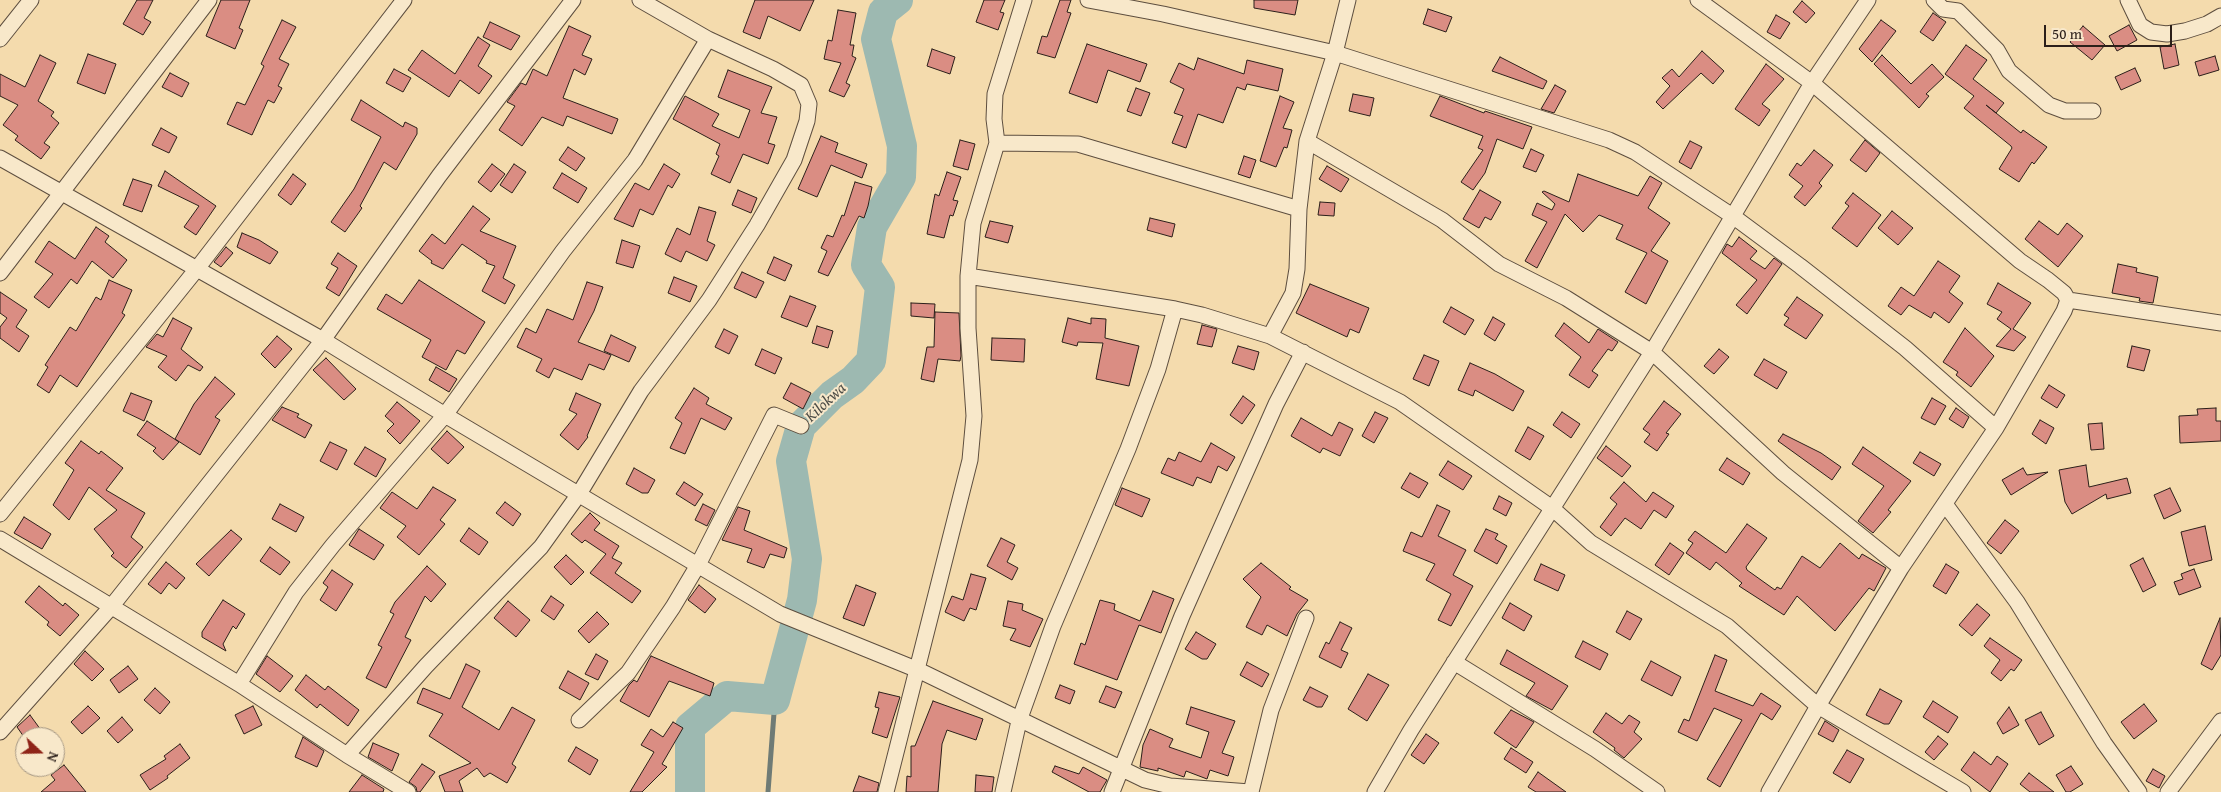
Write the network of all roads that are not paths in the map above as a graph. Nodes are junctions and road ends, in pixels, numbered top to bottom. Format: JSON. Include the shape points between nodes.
{"nodes":[{"id":1,"x":31,"y":0,"type":"edge"},
{"id":2,"x":209,"y":0,"type":"edge"},
{"id":3,"x":404,"y":0,"type":"edge"},
{"id":4,"x":573,"y":0,"type":"edge"},
{"id":5,"x":640,"y":0,"type":"edge"},
{"id":6,"x":1024,"y":0,"type":"edge"},
{"id":7,"x":1088,"y":0,"type":"edge"},
{"id":8,"x":1348,"y":0,"type":"edge"},
{"id":9,"x":1698,"y":0,"type":"edge"},
{"id":10,"x":1868,"y":0,"type":"edge"},
{"id":11,"x":1934,"y":0,"type":"edge"},
{"id":12,"x":2128,"y":0,"type":"edge"},
{"id":13,"x":2221,"y":16,"type":"edge"},
{"id":14,"x":0,"y":39,"type":"edge"},
{"id":15,"x":708,"y":39,"type":"junction"},
{"id":16,"x":1335,"y":53,"type":"junction"},
{"id":17,"x":1812,"y":83,"type":"junction"},
{"id":18,"x":2093,"y":111,"type":"dead end"},
{"id":19,"x":1307,"y":141,"type":"junction"},
{"id":20,"x":997,"y":142,"type":"junction"},
{"id":21,"x":0,"y":158,"type":"edge"},
{"id":22,"x":63,"y":193,"type":"junction"},
{"id":23,"x":1300,"y":209,"type":"junction"},
{"id":24,"x":1734,"y":217,"type":"junction"},
{"id":25,"x":196,"y":270,"type":"junction"},
{"id":26,"x":0,"y":273,"type":"edge"},
{"id":27,"x":968,"y":276,"type":"junction"},
{"id":28,"x":2068,"y":300,"type":"junction"},
{"id":29,"x":1175,"y":308,"type":"junction"},
{"id":30,"x":2221,"y":323,"type":"edge"},
{"id":31,"x":1270,"y":336,"type":"junction"},
{"id":32,"x":323,"y":340,"type":"junction"},
{"id":33,"x":1303,"y":352,"type":"junction"},
{"id":34,"x":1652,"y":352,"type":"junction"},
{"id":35,"x":445,"y":415,"type":"junction"},
{"id":36,"x":801,"y":426,"type":"dead end"},
{"id":37,"x":1996,"y":428,"type":"junction"},
{"id":38,"x":579,"y":494,"type":"junction"},
{"id":39,"x":1945,"y":504,"type":"junction"},
{"id":40,"x":1552,"y":508,"type":"junction"},
{"id":41,"x":0,"y":514,"type":"edge"},
{"id":42,"x":0,"y":539,"type":"edge"},
{"id":43,"x":698,"y":564,"type":"junction"},
{"id":44,"x":1901,"y":568,"type":"junction"},
{"id":45,"x":111,"y":607,"type":"junction"},
{"id":46,"x":1306,"y":618,"type":"dead end"},
{"id":47,"x":1454,"y":662,"type":"junction"},
{"id":48,"x":918,"y":670,"type":"junction"},
{"id":49,"x":239,"y":684,"type":"junction"},
{"id":50,"x":1818,"y":706,"type":"junction"},
{"id":51,"x":580,"y":720,"type":"dead end"},
{"id":52,"x":1019,"y":721,"type":"junction"},
{"id":53,"x":2221,"y":722,"type":"edge"},
{"id":54,"x":0,"y":732,"type":"edge"},
{"id":55,"x":347,"y":755,"type":"junction"},
{"id":56,"x":1121,"y":770,"type":"junction"},
{"id":57,"x":408,"y":792,"type":"edge"},
{"id":58,"x":886,"y":792,"type":"edge"},
{"id":59,"x":1003,"y":792,"type":"edge"},
{"id":60,"x":1112,"y":792,"type":"edge"},
{"id":61,"x":1250,"y":792,"type":"edge"},
{"id":62,"x":1375,"y":792,"type":"edge"},
{"id":63,"x":1656,"y":792,"type":"edge"},
{"id":64,"x":1770,"y":792,"type":"edge"},
{"id":65,"x":1963,"y":792,"type":"edge"},
{"id":66,"x":2139,"y":792,"type":"edge"},
{"id":67,"x":2168,"y":792,"type":"edge"}],
"edges":[{"from":1,"to":14,"type":"street"},
{"from":2,"to":22,"type":"street"},
{"from":3,"to":25,"type":"street"},
{"from":4,"to":32,"type":"street","via":[[439,176]]},
{"from":5,"to":15,"type":"street"},
{"from":6,"to":20,"type":"street","via":[[995,94]]},
{"from":7,"to":16,"type":"street"},
{"from":8,"to":16,"type":"street"},
{"from":9,"to":17,"type":"street"},
{"from":10,"to":17,"type":"street"},
{"from":11,"to":18,"type":"street","via":[[1943,9],[1958,11],[1997,50],[2009,71],[2048,105],[2066,111]]},
{"from":12,"to":13,"type":"street","via":[[2140,25],[2151,32],[2185,31]]},
{"from":15,"to":35,"type":"street","via":[[635,160],[563,251]]},
{"from":15,"to":38,"type":"street","via":[[801,85],[809,104],[808,121],[794,160],[757,226],[709,300],[641,391]]},
{"from":16,"to":19,"type":"street"},
{"from":16,"to":24,"type":"street","via":[[1609,140],[1635,152]]},
{"from":17,"to":24,"type":"street"},
{"from":17,"to":28,"type":"street","via":[[2020,261],[2064,293]]},
{"from":19,"to":23,"type":"street"},
{"from":19,"to":34,"type":"street","via":[[1442,220],[1499,264],[1566,298]]},
{"from":20,"to":23,"type":"street","via":[[1078,144]]},
{"from":20,"to":27,"type":"street","via":[[973,223]]},
{"from":21,"to":22,"type":"street"},
{"from":22,"to":25,"type":"street"},
{"from":22,"to":26,"type":"street"},
{"from":23,"to":31,"type":"street","via":[[1293,293]]},
{"from":24,"to":34,"type":"street"},
{"from":24,"to":37,"type":"street","via":[[1906,348]]},
{"from":25,"to":32,"type":"street"},
{"from":25,"to":41,"type":"street"},
{"from":27,"to":29,"type":"street"},
{"from":27,"to":48,"type":"street","via":[[974,416],[970,460]]},
{"from":28,"to":30,"type":"street"},
{"from":28,"to":37,"type":"street"},
{"from":29,"to":31,"type":"street"},
{"from":29,"to":52,"type":"street","via":[[1158,369],[1053,626]]},
{"from":31,"to":33,"type":"street"},
{"from":32,"to":35,"type":"street"},
{"from":32,"to":45,"type":"street"},
{"from":33,"to":40,"type":"street","via":[[1400,402]]},
{"from":33,"to":56,"type":"street","via":[[1276,404],[1182,616]]},
{"from":34,"to":40,"type":"street"},
{"from":34,"to":44,"type":"street","via":[[1784,472]]},
{"from":35,"to":38,"type":"street"},
{"from":35,"to":49,"type":"street","via":[[296,592]]},
{"from":36,"to":43,"type":"street","via":[[774,415]]},
{"from":37,"to":39,"type":"street"},
{"from":38,"to":43,"type":"street"},
{"from":38,"to":55,"type":"street","via":[[541,547],[426,666]]},
{"from":39,"to":44,"type":"street"},
{"from":39,"to":66,"type":"street","via":[[2017,602]]},
{"from":40,"to":47,"type":"street"},
{"from":40,"to":50,"type":"street","via":[[1591,543],[1727,626]]},
{"from":42,"to":45,"type":"street"},
{"from":43,"to":48,"type":"street","via":[[780,614]]},
{"from":43,"to":51,"type":"street","via":[[628,673]]},
{"from":44,"to":50,"type":"street"},
{"from":45,"to":49,"type":"street"},
{"from":45,"to":54,"type":"street"},
{"from":46,"to":61,"type":"street","via":[[1271,710]]},
{"from":47,"to":62,"type":"street"},
{"from":47,"to":63,"type":"street","via":[[1595,749]]},
{"from":48,"to":52,"type":"street"},
{"from":48,"to":58,"type":"street"},
{"from":49,"to":55,"type":"street"},
{"from":50,"to":64,"type":"street"},
{"from":50,"to":65,"type":"street"},
{"from":52,"to":56,"type":"street"},
{"from":52,"to":59,"type":"street"},
{"from":53,"to":67,"type":"street"},
{"from":55,"to":57,"type":"street"},
{"from":56,"to":60,"type":"street"},
{"from":56,"to":61,"type":"street","via":[[1170,786]]}]}
